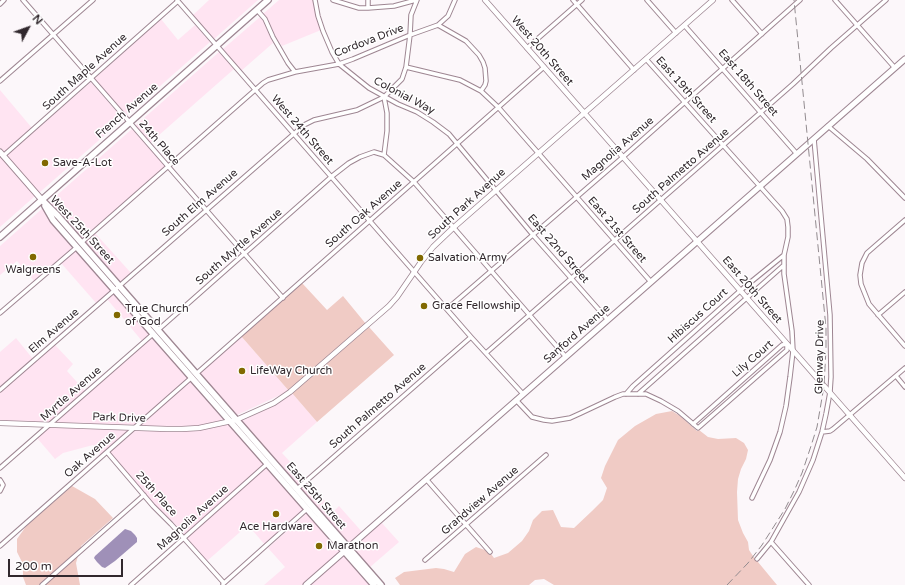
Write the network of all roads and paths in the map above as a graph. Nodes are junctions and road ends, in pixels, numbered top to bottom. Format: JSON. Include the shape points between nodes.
{"nodes":[{"id":1,"x":4,"y":0,"type":"edge"},
{"id":2,"x":23,"y":0,"type":"edge"},
{"id":3,"x":92,"y":0,"type":"edge"},
{"id":4,"x":268,"y":0,"type":"edge"},
{"id":5,"x":315,"y":0,"type":"edge"},
{"id":6,"x":333,"y":0,"type":"edge"},
{"id":7,"x":368,"y":0,"type":"edge"},
{"id":8,"x":417,"y":0,"type":"edge"},
{"id":9,"x":455,"y":0,"type":"edge"},
{"id":10,"x":485,"y":0,"type":"edge"},
{"id":11,"x":573,"y":0,"type":"edge"},
{"id":12,"x":582,"y":0,"type":"edge"},
{"id":13,"x":647,"y":0,"type":"edge"},
{"id":14,"x":713,"y":0,"type":"edge"},
{"id":15,"x":732,"y":0,"type":"edge"},
{"id":16,"x":800,"y":0,"type":"edge"},
{"id":17,"x":835,"y":0,"type":"edge"},
{"id":18,"x":886,"y":0,"type":"edge"},
{"id":19,"x":177,"y":1,"type":"edge"},
{"id":20,"x":0,"y":4,"type":"edge"},
{"id":21,"x":577,"y":5,"type":"junction"},
{"id":22,"x":368,"y":8,"type":"junction"},
{"id":23,"x":257,"y":10,"type":"junction"},
{"id":24,"x":438,"y":25,"type":"junction"},
{"id":25,"x":857,"y":25,"type":"junction"},
{"id":26,"x":685,"y":26,"type":"junction"},
{"id":27,"x":676,"y":33,"type":"junction"},
{"id":28,"x":762,"y":34,"type":"junction"},
{"id":29,"x":53,"y":35,"type":"junction"},
{"id":30,"x":410,"y":35,"type":"junction"},
{"id":31,"x":216,"y":46,"type":"junction"},
{"id":32,"x":527,"y":48,"type":"junction"},
{"id":33,"x":905,"y":59,"type":"edge"},
{"id":34,"x":646,"y":60,"type":"junction"},
{"id":35,"x":339,"y":64,"type":"junction"},
{"id":36,"x":406,"y":67,"type":"junction"},
{"id":37,"x":544,"y":67,"type":"junction"},
{"id":38,"x":723,"y":68,"type":"junction"},
{"id":39,"x":895,"y":68,"type":"junction"},
{"id":40,"x":634,"y":70,"type":"junction"},
{"id":41,"x":295,"y":72,"type":"junction"},
{"id":42,"x":91,"y":79,"type":"junction"},
{"id":43,"x":0,"y":81,"type":"edge"},
{"id":44,"x":255,"y":90,"type":"junction"},
{"id":45,"x":481,"y":91,"type":"junction"},
{"id":46,"x":384,"y":97,"type":"junction"},
{"id":47,"x":685,"y":102,"type":"junction"},
{"id":48,"x":498,"y":107,"type":"junction"},
{"id":49,"x":761,"y":112,"type":"junction"},
{"id":50,"x":585,"y":113,"type":"junction"},
{"id":51,"x":129,"y":123,"type":"junction"},
{"id":52,"x":828,"y":126,"type":"junction"},
{"id":53,"x":293,"y":133,"type":"junction"},
{"id":54,"x":814,"y":139,"type":"junction"},
{"id":55,"x":457,"y":144,"type":"junction"},
{"id":56,"x":723,"y":146,"type":"junction"},
{"id":57,"x":538,"y":153,"type":"junction"},
{"id":58,"x":2,"y":154,"type":"edge"},
{"id":59,"x":797,"y":154,"type":"junction"},
{"id":60,"x":384,"y":155,"type":"junction"},
{"id":61,"x":623,"y":157,"type":"junction"},
{"id":62,"x":168,"y":166,"type":"junction"},
{"id":63,"x":331,"y":177,"type":"junction"},
{"id":64,"x":414,"y":182,"type":"junction"},
{"id":65,"x":760,"y":186,"type":"junction"},
{"id":66,"x":496,"y":190,"type":"junction"},
{"id":67,"x":577,"y":197,"type":"junction"},
{"id":68,"x":905,"y":198,"type":"edge"},
{"id":69,"x":42,"y":200,"type":"junction"},
{"id":70,"x":661,"y":200,"type":"junction"},
{"id":71,"x":206,"y":210,"type":"junction"},
{"id":72,"x":905,"y":220,"type":"edge"},
{"id":73,"x":370,"y":221,"type":"junction"},
{"id":74,"x":453,"y":228,"type":"junction"},
{"id":75,"x":533,"y":234,"type":"junction"},
{"id":76,"x":0,"y":237,"type":"edge"},
{"id":77,"x":615,"y":241,"type":"junction"},
{"id":78,"x":82,"y":242,"type":"junction"},
{"id":79,"x":697,"y":242,"type":"junction"},
{"id":80,"x":77,"y":247,"type":"junction"},
{"id":81,"x":244,"y":254,"type":"junction"},
{"id":82,"x":784,"y":255,"type":"junction"},
{"id":83,"x":784,"y":265,"type":"junction"},
{"id":84,"x":414,"y":271,"type":"junction"},
{"id":85,"x":491,"y":271,"type":"junction"},
{"id":86,"x":572,"y":278,"type":"junction"},
{"id":87,"x":651,"y":282,"type":"junction"},
{"id":88,"x":120,"y":286,"type":"junction"},
{"id":89,"x":115,"y":290,"type":"junction"},
{"id":90,"x":741,"y":290,"type":"junction"},
{"id":91,"x":905,"y":292,"type":"edge"},
{"id":92,"x":747,"y":297,"type":"junction"},
{"id":93,"x":283,"y":298,"type":"junction"},
{"id":94,"x":447,"y":309,"type":"junction"},
{"id":95,"x":0,"y":313,"type":"edge"},
{"id":96,"x":529,"y":315,"type":"junction"},
{"id":97,"x":878,"y":315,"type":"junction"},
{"id":98,"x":608,"y":320,"type":"junction"},
{"id":99,"x":156,"y":332,"type":"junction"},
{"id":100,"x":471,"y":337,"type":"junction"},
{"id":101,"x":787,"y":344,"type":"junction"},
{"id":102,"x":905,"y":346,"type":"edge"},
{"id":103,"x":793,"y":351,"type":"junction"},
{"id":104,"x":486,"y":353,"type":"junction"},
{"id":105,"x":566,"y":357,"type":"junction"},
{"id":106,"x":905,"y":368,"type":"edge"},
{"id":107,"x":194,"y":376,"type":"junction"},
{"id":108,"x":896,"y":376,"type":"junction"},
{"id":109,"x":905,"y":387,"type":"edge"},
{"id":110,"x":0,"y":390,"type":"edge"},
{"id":111,"x":830,"y":392,"type":"junction"},
{"id":112,"x":523,"y":394,"type":"junction"},
{"id":113,"x":626,"y":394,"type":"junction"},
{"id":114,"x":638,"y":394,"type":"junction"},
{"id":115,"x":516,"y":400,"type":"junction"},
{"id":116,"x":850,"y":415,"type":"junction"},
{"id":117,"x":236,"y":420,"type":"junction"},
{"id":118,"x":230,"y":421,"type":"junction"},
{"id":119,"x":0,"y":423,"type":"edge"},
{"id":120,"x":693,"y":424,"type":"junction"},
{"id":121,"x":49,"y":425,"type":"junction"},
{"id":122,"x":135,"y":428,"type":"junction"},
{"id":123,"x":822,"y":432,"type":"junction"},
{"id":124,"x":107,"y":452,"type":"junction"},
{"id":125,"x":546,"y":455,"type":"dead end"},
{"id":126,"x":268,"y":464,"type":"junction"},
{"id":127,"x":0,"y":468,"type":"edge"},
{"id":128,"x":905,"y":478,"type":"edge"},
{"id":129,"x":426,"y":479,"type":"junction"},
{"id":130,"x":0,"y":480,"type":"edge"},
{"id":131,"x":286,"y":486,"type":"junction"},
{"id":132,"x":297,"y":489,"type":"junction"},
{"id":133,"x":0,"y":491,"type":"edge"},
{"id":134,"x":144,"y":495,"type":"junction"},
{"id":135,"x":305,"y":498,"type":"junction"},
{"id":136,"x":752,"y":498,"type":"dead end"},
{"id":137,"x":308,"y":509,"type":"junction"},
{"id":138,"x":466,"y":524,"type":"junction"},
{"id":139,"x":184,"y":538,"type":"junction"},
{"id":140,"x":771,"y":542,"type":"junction"},
{"id":141,"x":0,"y":546,"type":"edge"},
{"id":142,"x":347,"y":550,"type":"junction"},
{"id":143,"x":490,"y":552,"type":"dead end"},
{"id":144,"x":757,"y":559,"type":"dead end"},
{"id":145,"x":425,"y":560,"type":"dead end"},
{"id":146,"x":223,"y":584,"type":"edge"},
{"id":147,"x":42,"y":585,"type":"edge"},
{"id":148,"x":131,"y":585,"type":"edge"},
{"id":149,"x":306,"y":585,"type":"edge"},
{"id":150,"x":374,"y":585,"type":"edge"},
{"id":151,"x":381,"y":585,"type":"edge"},
{"id":152,"x":809,"y":585,"type":"edge"}],
"edges":[{"from":1,"to":20,"type":"street"},
{"from":2,"to":29,"type":"street","name":"24th Place"},
{"from":3,"to":29,"type":"street"},
{"from":4,"to":23,"type":"main road","name":"French Avenue"},
{"from":5,"to":35,"type":"street","name":"Colonial Way","via":[[325,36]]},
{"from":6,"to":22,"type":"street","via":[[358,8]]},
{"from":7,"to":22,"type":"street"},
{"from":8,"to":22,"type":"street","via":[[394,6]]},
{"from":8,"to":30,"type":"street","via":[[411,14]]},
{"from":9,"to":24,"type":"street","via":[[448,16]]},
{"from":10,"to":32,"type":"street","name":"West 20th Street"},
{"from":11,"to":21,"type":"street"},
{"from":12,"to":21,"type":"street"},
{"from":13,"to":27,"type":"street"},
{"from":14,"to":26,"type":"street","name":"South Park Avenue"},
{"from":15,"to":28,"type":"street"},
{"from":16,"to":28,"type":"street","name":"Magnolia Avenue"},
{"from":17,"to":25,"type":"street"},
{"from":18,"to":25,"type":"street","name":"South Palmetto Avenue"},
{"from":19,"to":31,"type":"street","name":"West 24th Street"},
{"from":19,"to":42,"type":"street","name":"South Maple Avenue"},
{"from":21,"to":32,"type":"street"},
{"from":21,"to":40,"type":"street"},
{"from":23,"to":31,"type":"main road","name":"French Avenue"},
{"from":23,"to":41,"type":"street","via":[[265,19],[276,43]]},
{"from":24,"to":30,"type":"street","name":"Cordova Drive"},
{"from":24,"to":45,"type":"street","via":[[466,41],[479,55],[485,68],[486,80]]},
{"from":25,"to":39,"type":"street"},
{"from":25,"to":49,"type":"street","name":"South Palmetto Avenue"},
{"from":26,"to":27,"type":"street","name":"South Park Avenue"},
{"from":26,"to":38,"type":"street","name":"East 18th Street"},
{"from":27,"to":34,"type":"street","name":"South Park Avenue"},
{"from":28,"to":38,"type":"street","name":"Magnolia Avenue"},
{"from":29,"to":42,"type":"street","name":"24th Place"},
{"from":29,"to":43,"type":"street"},
{"from":30,"to":35,"type":"street","name":"Cordova Drive"},
{"from":30,"to":36,"type":"street"},
{"from":31,"to":44,"type":"street","name":"West 24th Street"},
{"from":31,"to":51,"type":"main road","name":"French Avenue"},
{"from":32,"to":37,"type":"street","name":"West 20th Street"},
{"from":33,"to":39,"type":"main road","name":"Sanford Avenue"},
{"from":34,"to":40,"type":"street","name":"South Park Avenue"},
{"from":34,"to":47,"type":"street","name":"East 19th Street"},
{"from":35,"to":41,"type":"street","name":"Cordova Drive"},
{"from":35,"to":46,"type":"street","name":"Colonial Way"},
{"from":36,"to":45,"type":"street","name":"East 21st Street","via":[[460,80]]},
{"from":36,"to":46,"type":"street","name":"South Elm Avenue","via":[[402,79]]},
{"from":37,"to":48,"type":"street","name":"South Oak Avenue"},
{"from":37,"to":50,"type":"street","name":"West 20th Street"},
{"from":38,"to":47,"type":"street","name":"Magnolia Avenue"},
{"from":38,"to":49,"type":"street","name":"East 18th Street"},
{"from":39,"to":52,"type":"main road","name":"Sanford Avenue"},
{"from":40,"to":50,"type":"street","name":"South Park Avenue"},
{"from":41,"to":44,"type":"street","name":"Cordova Drive","via":[[268,80]]},
{"from":42,"to":51,"type":"street","name":"24th Place"},
{"from":42,"to":58,"type":"street","name":"South Maple Avenue"},
{"from":44,"to":53,"type":"street","name":"West 24th Street"},
{"from":44,"to":62,"type":"street","name":"Cordova Drive"},
{"from":45,"to":48,"type":"street","name":"East 21st Street"},
{"from":46,"to":53,"type":"street","name":"South Elm Avenue","via":[[357,110],[314,120]]},
{"from":46,"to":55,"type":"street","name":"Colonial Way","via":[[433,122]]},
{"from":46,"to":60,"type":"street","via":[[387,113]]},
{"from":47,"to":56,"type":"street","name":"East 19th Street"},
{"from":47,"to":61,"type":"street","name":"Magnolia Avenue"},
{"from":48,"to":55,"type":"street","name":"South Oak Avenue"},
{"from":48,"to":57,"type":"street","name":"East 21st Street"},
{"from":49,"to":56,"type":"street","name":"South Palmetto Avenue"},
{"from":49,"to":59,"type":"street","name":"East 18th Street"},
{"from":50,"to":57,"type":"street","name":"South Park Avenue"},
{"from":50,"to":61,"type":"street","name":"East 20th Street"},
{"from":51,"to":62,"type":"street","name":"24th Place"},
{"from":51,"to":69,"type":"main road","name":"French Avenue"},
{"from":52,"to":54,"type":"main road","name":"Sanford Avenue"},
{"from":52,"to":68,"type":"street","via":[[867,159]]},
{"from":53,"to":63,"type":"street","name":"West 24th Street"},
{"from":53,"to":71,"type":"street","name":"South Elm Avenue"},
{"from":54,"to":59,"type":"main road","name":"Sanford Avenue"},
{"from":54,"to":111,"type":"street","name":"Glenway Drive","via":[[830,315]]},
{"from":55,"to":64,"type":"street","name":"South Oak Avenue"},
{"from":55,"to":66,"type":"street","name":"Colonial Way"},
{"from":56,"to":65,"type":"street","name":"East 19th Street"},
{"from":56,"to":70,"type":"street","name":"South Palmetto Avenue"},
{"from":57,"to":66,"type":"street","name":"South Park Avenue"},
{"from":57,"to":67,"type":"street","name":"East 21st Street"},
{"from":58,"to":69,"type":"main road"},
{"from":59,"to":65,"type":"main road","name":"Sanford Avenue"},
{"from":60,"to":63,"type":"street","name":"South Myrtle Avenue","via":[[374,152],[364,155]]},
{"from":60,"to":64,"type":"street"},
{"from":61,"to":67,"type":"street","name":"Magnolia Avenue"},
{"from":61,"to":70,"type":"street","name":"East 20th Street"},
{"from":62,"to":71,"type":"street","name":"24th Place"},
{"from":62,"to":78,"type":"street","name":"Cordova Drive"},
{"from":63,"to":73,"type":"street","name":"West 24th Street"},
{"from":63,"to":81,"type":"street","name":"South Myrtle Avenue"},
{"from":64,"to":73,"type":"street","name":"South Oak Avenue"},
{"from":64,"to":74,"type":"street"},
{"from":65,"to":79,"type":"main road","name":"Sanford Avenue"},
{"from":65,"to":82,"type":"street","via":[[787,219],[788,237]]},
{"from":66,"to":74,"type":"street","name":"South Park Avenue"},
{"from":66,"to":75,"type":"street","name":"East 22nd Street"},
{"from":67,"to":75,"type":"street","name":"Magnolia Avenue"},
{"from":67,"to":77,"type":"street","name":"East 21st Street"},
{"from":69,"to":76,"type":"main road","name":"French Avenue"},
{"from":69,"to":78,"type":"main road","name":"West 25th Street"},
{"from":69,"to":80,"type":"main road","name":"West 25th Street","via":[[53,220]]},
{"from":70,"to":77,"type":"street","name":"South Palmetto Avenue"},
{"from":70,"to":79,"type":"street","name":"East 20th Street"},
{"from":71,"to":81,"type":"street","name":"24th Place"},
{"from":71,"to":88,"type":"street","name":"South Elm Avenue"},
{"from":72,"to":97,"type":"street","via":[[867,253],[862,263],[861,284],[869,304]]},
{"from":73,"to":84,"type":"street","name":"West 24th Street"},
{"from":73,"to":93,"type":"street","name":"South Oak Avenue"},
{"from":74,"to":84,"type":"street","name":"South Park Avenue","via":[[433,247]]},
{"from":74,"to":85,"type":"street"},
{"from":75,"to":85,"type":"street","name":"Magnolia Avenue"},
{"from":75,"to":86,"type":"street","name":"East 22nd Street"},
{"from":77,"to":86,"type":"street","name":"South Palmetto Avenue"},
{"from":77,"to":87,"type":"street","name":"East 21st Street"},
{"from":78,"to":88,"type":"main road","name":"West 25th Street"},
{"from":79,"to":87,"type":"main road","name":"Sanford Avenue"},
{"from":79,"to":90,"type":"street","name":"East 20th Street"},
{"from":80,"to":89,"type":"main road","name":"West 25th Street"},
{"from":80,"to":95,"type":"street"},
{"from":81,"to":93,"type":"street","name":"24th Place"},
{"from":81,"to":99,"type":"street","name":"South Myrtle Avenue"},
{"from":82,"to":83,"type":"street"},
{"from":82,"to":90,"type":"street","name":"Hibiscus Court"},
{"from":83,"to":92,"type":"street","name":"Hibiscus Court"},
{"from":83,"to":103,"type":"street"},
{"from":84,"to":94,"type":"street","name":"West 24th Street"},
{"from":84,"to":117,"type":"street","name":"South Park Avenue","via":[[389,306],[290,392],[274,404]]},
{"from":85,"to":94,"type":"street","name":"Magnolia Avenue"},
{"from":85,"to":96,"type":"street"},
{"from":86,"to":96,"type":"street","name":"South Palmetto Avenue"},
{"from":86,"to":98,"type":"street","name":"East 22nd Street"},
{"from":87,"to":98,"type":"main road","name":"Sanford Avenue"},
{"from":88,"to":89,"type":"street","name":"Elm Avenue"},
{"from":88,"to":99,"type":"main road","name":"West 25th Street"},
{"from":89,"to":99,"type":"main road","name":"West 25th Street"},
{"from":89,"to":110,"type":"street","name":"Elm Avenue"},
{"from":90,"to":92,"type":"street","name":"East 20th Street"},
{"from":90,"to":113,"type":"street","name":"Hibiscus Court"},
{"from":91,"to":97,"type":"street"},
{"from":92,"to":101,"type":"street","name":"East 20th Street"},
{"from":92,"to":114,"type":"street","name":"Hibiscus Court"},
{"from":93,"to":107,"type":"street","name":"South Oak Avenue"},
{"from":94,"to":100,"type":"street","name":"West 24th Street"},
{"from":96,"to":104,"type":"street","name":"South Palmetto Avenue"},
{"from":96,"to":105,"type":"street"},
{"from":97,"to":102,"type":"street"},
{"from":98,"to":105,"type":"main road","name":"Sanford Avenue"},
{"from":99,"to":107,"type":"main road","name":"West 25th Street"},
{"from":99,"to":107,"type":"main road","name":"West 25th Street","via":[[176,351]]},
{"from":99,"to":121,"type":"street","name":"Myrtle Avenue"},
{"from":100,"to":104,"type":"street","name":"West 24th Street"},
{"from":100,"to":132,"type":"street","name":"South Palmetto Avenue"},
{"from":101,"to":103,"type":"street","name":"East 20th Street"},
{"from":101,"to":120,"type":"street","name":"Lily Court","via":[[782,345]]},
{"from":101,"to":120,"type":"street","name":"Lily Court","via":[[787,350],[698,428]]},
{"from":103,"to":111,"type":"street","name":"East 20th Street"},
{"from":103,"to":136,"type":"street","via":[[780,432]]},
{"from":104,"to":112,"type":"street","name":"West 24th Street"},
{"from":105,"to":112,"type":"main road","name":"Sanford Avenue"},
{"from":106,"to":108,"type":"street"},
{"from":107,"to":117,"type":"main road","name":"West 25th Street"},
{"from":107,"to":118,"type":"main road","name":"West 25th Street"},
{"from":107,"to":122,"type":"street","name":"Oak Avenue"},
{"from":108,"to":109,"type":"street"},
{"from":108,"to":116,"type":"street"},
{"from":111,"to":116,"type":"street","name":"East 20th Street"},
{"from":111,"to":123,"type":"street","name":"Glenway Drive"},
{"from":112,"to":115,"type":"main road","name":"Sanford Avenue"},
{"from":113,"to":114,"type":"street"},
{"from":113,"to":115,"type":"street","via":[[570,418],[552,421],[532,417]]},
{"from":114,"to":120,"type":"street","via":[[646,394],[661,401]]},
{"from":115,"to":129,"type":"main road","name":"Sanford Avenue"},
{"from":116,"to":123,"type":"street","via":[[830,431]]},
{"from":116,"to":128,"type":"street","name":"East 20th Street"},
{"from":117,"to":118,"type":"street","name":"Park Drive"},
{"from":117,"to":132,"type":"main road","name":"East 25th Street"},
{"from":118,"to":122,"type":"street","name":"Park Drive","via":[[199,428]]},
{"from":118,"to":126,"type":"main road","name":"East 25th Street"},
{"from":119,"to":121,"type":"street","name":"Park Drive"},
{"from":121,"to":122,"type":"street","name":"Park Drive"},
{"from":121,"to":127,"type":"street","name":"Myrtle Avenue"},
{"from":122,"to":124,"type":"street","name":"Oak Avenue"},
{"from":123,"to":140,"type":"street","name":"Glenway Drive","via":[[799,492]]},
{"from":124,"to":134,"type":"street","name":"25th Place"},
{"from":124,"to":141,"type":"street","name":"Oak Avenue"},
{"from":125,"to":138,"type":"street","name":"Grandview Avenue"},
{"from":126,"to":131,"type":"main road","name":"East 25th Street"},
{"from":126,"to":139,"type":"street","name":"Magnolia Avenue"},
{"from":129,"to":138,"type":"street"},
{"from":129,"to":142,"type":"main road","name":"Sanford Avenue"},
{"from":130,"to":133,"type":"street","via":[[3,485]]},
{"from":131,"to":135,"type":"main road","via":[[292,487]]},
{"from":131,"to":137,"type":"main road","name":"East 25th Street"},
{"from":132,"to":135,"type":"main road","name":"East 25th Street"},
{"from":134,"to":139,"type":"street","name":"25th Place"},
{"from":134,"to":147,"type":"street"},
{"from":135,"to":142,"type":"main road","name":"East 25th Street"},
{"from":137,"to":142,"type":"main road","name":"East 25th Street"},
{"from":137,"to":146,"type":"street"},
{"from":138,"to":143,"type":"street"},
{"from":138,"to":145,"type":"street","name":"Grandview Avenue"},
{"from":139,"to":146,"type":"street","name":"25th Place"},
{"from":139,"to":148,"type":"street","name":"Magnolia Avenue"},
{"from":140,"to":144,"type":"street","name":"Glenway Drive"},
{"from":140,"to":152,"type":"street"},
{"from":142,"to":149,"type":"main road","name":"Sanford Avenue"},
{"from":142,"to":150,"type":"main road","name":"East 25th Street"},
{"from":142,"to":151,"type":"main road","name":"East 25th Street"}]}
